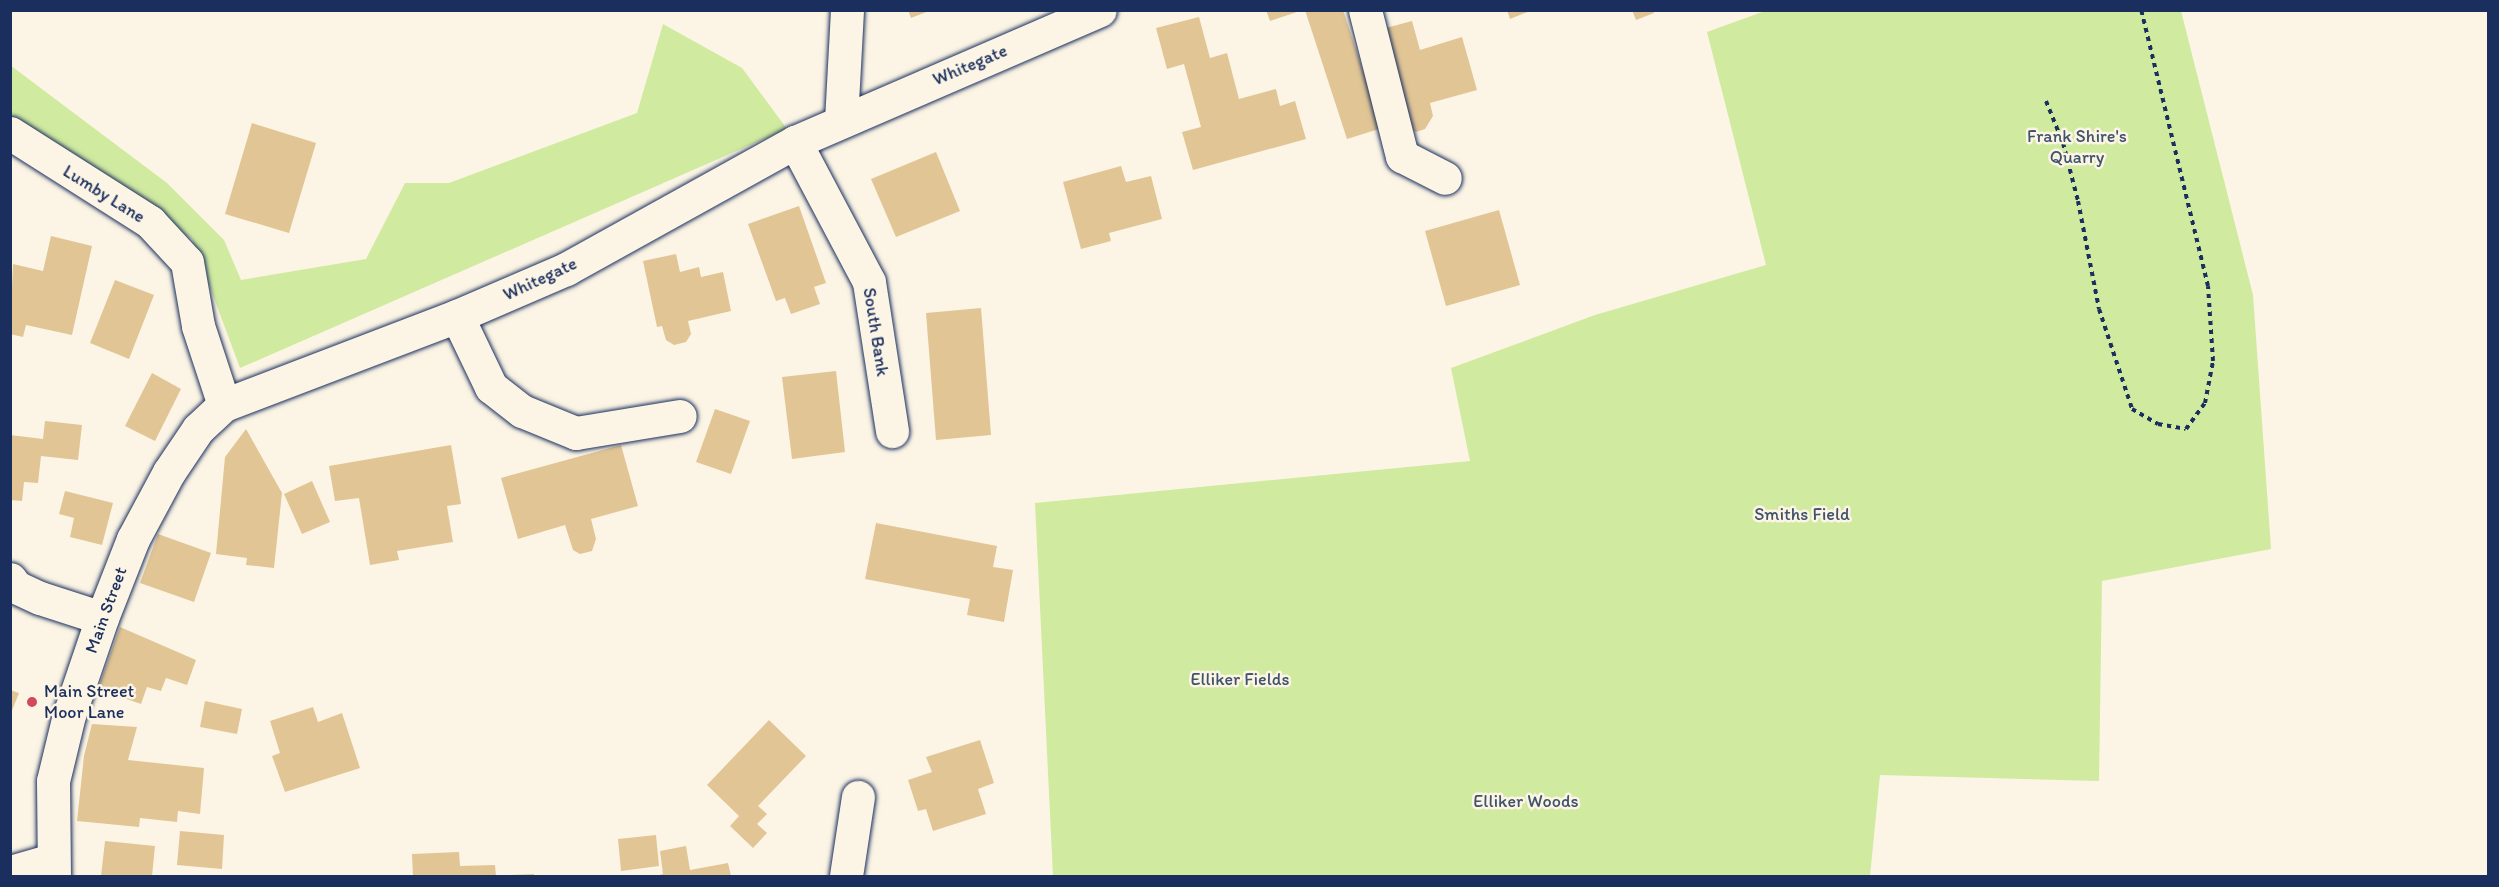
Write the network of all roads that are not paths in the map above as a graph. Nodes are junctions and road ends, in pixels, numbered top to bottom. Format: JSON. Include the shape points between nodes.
{"nodes":[{"id":1,"x":847,"y":10,"type":"edge"},
{"id":2,"x":1100,"y":10,"type":"edge"},
{"id":3,"x":1365,"y":10,"type":"edge"},
{"id":4,"x":841,"y":121,"type":"junction"},
{"id":5,"x":10,"y":133,"type":"edge"},
{"id":6,"x":795,"y":142,"type":"junction"},
{"id":7,"x":1445,"y":178,"type":"dead end"},
{"id":8,"x":457,"y":315,"type":"junction"},
{"id":9,"x":225,"y":405,"type":"junction"},
{"id":10,"x":680,"y":416,"type":"dead end"},
{"id":11,"x":892,"y":431,"type":"dead end"},
{"id":12,"x":10,"y":579,"type":"edge"},
{"id":13,"x":102,"y":618,"type":"junction"},
{"id":14,"x":858,"y":796,"type":"dead end"},
{"id":15,"x":53,"y":868,"type":"edge"},
{"id":16,"x":10,"y":872,"type":"edge"},
{"id":17,"x":846,"y":876,"type":"edge"}],
"edges":[{"from":1,"to":4,"type":"street"},
{"from":2,"to":4,"type":"street","name":"Whitegate"},
{"from":3,"to":7,"type":"street","via":[[1402,156]]},
{"from":4,"to":6,"type":"street","name":"Whitegate"},
{"from":5,"to":9,"type":"street","name":"Lumby Lane","via":[[150,222],[187,262],[198,326]]},
{"from":6,"to":8,"type":"street","name":"Whitegate","via":[[566,268]]},
{"from":6,"to":11,"type":"street","name":"South Bank","via":[[869,282]]},
{"from":8,"to":9,"type":"street","name":"Whitegate"},
{"from":8,"to":10,"type":"street","via":[[491,387],[522,411],[576,433]]},
{"from":9,"to":13,"type":"street","name":"Main Street","via":[[198,429],[169,472],[133,539]]},
{"from":12,"to":13,"type":"street","via":[[16,587],[40,598]]},
{"from":13,"to":15,"type":"street","name":"Main Street","via":[[69,715],[53,781]]},
{"from":14,"to":17,"type":"street"},
{"from":15,"to":16,"type":"street"}]}
